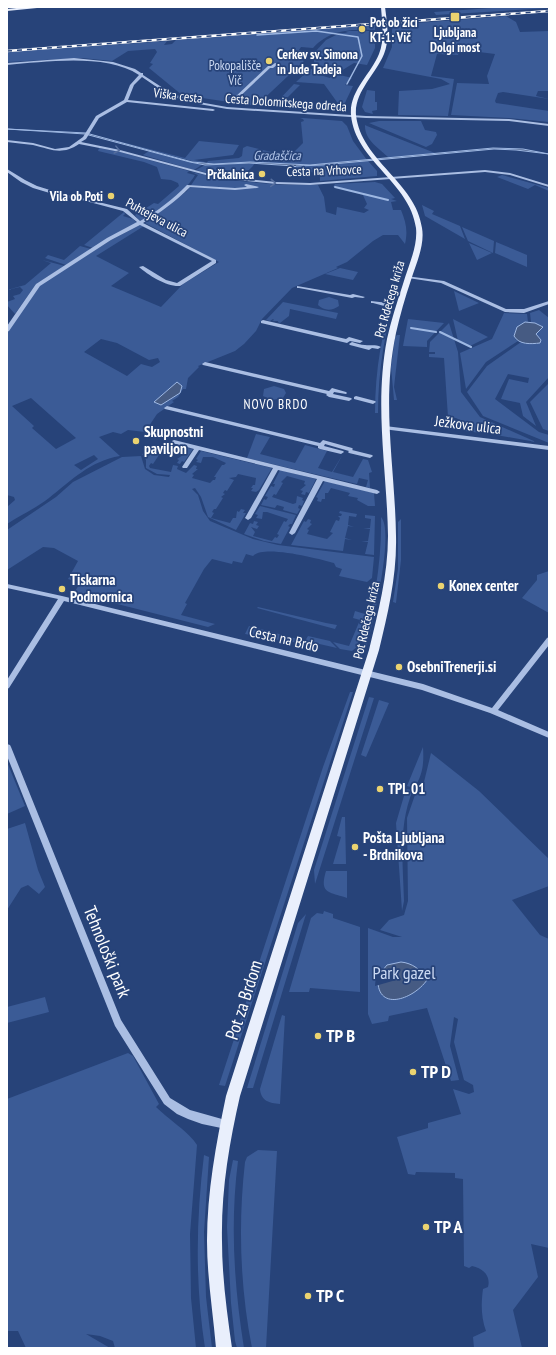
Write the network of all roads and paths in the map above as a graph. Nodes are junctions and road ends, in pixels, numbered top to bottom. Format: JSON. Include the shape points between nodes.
{"nodes":[{"id":1,"x":44,"y":7,"type":"edge"},
{"id":2,"x":383,"y":7,"type":"edge"},
{"id":3,"x":7,"y":10,"type":"edge"},
{"id":4,"x":7,"y":64,"type":"edge"},
{"id":5,"x":276,"y":64,"type":"dead end"},
{"id":6,"x":142,"y":74,"type":"junction"},
{"id":7,"x":126,"y":101,"type":"junction"},
{"id":8,"x":227,"y":108,"type":"junction"},
{"id":9,"x":353,"y":116,"type":"junction"},
{"id":10,"x":549,"y":125,"type":"edge"},
{"id":11,"x":7,"y":141,"type":"edge"},
{"id":12,"x":79,"y":143,"type":"junction"},
{"id":13,"x":7,"y":170,"type":"edge"},
{"id":14,"x":198,"y":172,"type":"junction"},
{"id":15,"x":393,"y":178,"type":"junction"},
{"id":16,"x":549,"y":186,"type":"edge"},
{"id":17,"x":140,"y":223,"type":"junction"},
{"id":18,"x":141,"y":267,"type":"dead end"},
{"id":19,"x":408,"y":277,"type":"junction"},
{"id":20,"x":299,"y":287,"type":"dead end"},
{"id":21,"x":352,"y":297,"type":"junction"},
{"id":22,"x":372,"y":302,"type":"junction"},
{"id":23,"x":549,"y":302,"type":"edge"},
{"id":24,"x":388,"y":305,"type":"dead end"},
{"id":25,"x":263,"y":322,"type":"dead end"},
{"id":26,"x":7,"y":330,"type":"edge"},
{"id":27,"x":348,"y":341,"type":"junction"},
{"id":28,"x":367,"y":347,"type":"junction"},
{"id":29,"x":378,"y":347,"type":"dead end"},
{"id":30,"x":205,"y":364,"type":"dead end"},
{"id":31,"x":331,"y":393,"type":"junction"},
{"id":32,"x":354,"y":399,"type":"junction"},
{"id":33,"x":373,"y":402,"type":"dead end"},
{"id":34,"x":167,"y":408,"type":"dead end"},
{"id":35,"x":385,"y":428,"type":"junction"},
{"id":36,"x":174,"y":442,"type":"dead end"},
{"id":37,"x":322,"y":445,"type":"junction"},
{"id":38,"x":198,"y":448,"type":"junction"},
{"id":39,"x":549,"y":448,"type":"edge"},
{"id":40,"x":351,"y":452,"type":"junction"},
{"id":41,"x":370,"y":456,"type":"dead end"},
{"id":42,"x":185,"y":467,"type":"dead end"},
{"id":43,"x":277,"y":467,"type":"junction"},
{"id":44,"x":321,"y":478,"type":"junction"},
{"id":45,"x":377,"y":492,"type":"dead end"},
{"id":46,"x":248,"y":518,"type":"dead end"},
{"id":47,"x":292,"y":534,"type":"dead end"},
{"id":48,"x":7,"y":586,"type":"edge"},
{"id":49,"x":62,"y":598,"type":"junction"},
{"id":50,"x":549,"y":640,"type":"edge"},
{"id":51,"x":367,"y":672,"type":"junction"},
{"id":52,"x":7,"y":686,"type":"edge"},
{"id":53,"x":493,"y":711,"type":"junction"},
{"id":54,"x":549,"y":735,"type":"edge"},
{"id":55,"x":7,"y":747,"type":"edge"},
{"id":56,"x":226,"y":1124,"type":"junction"},
{"id":57,"x":224,"y":1348,"type":"edge"}],
"edges":[{"from":1,"to":3,"type":"main road"},
{"from":2,"to":9,"type":"main road","name":"Pot Rdečega križa","via":[[383,48],[377,64],[357,92],[352,109]]},
{"from":4,"to":6,"type":"street","name":"Cesta Dolomitskega odreda","via":[[69,59],[91,60],[124,66]]},
{"from":5,"to":8,"type":"street","via":[[269,67]]},
{"from":6,"to":7,"type":"street","name":"Viška cesta","via":[[132,85]]},
{"from":6,"to":8,"type":"street","name":"Cesta Dolomitskega odreda","via":[[178,97]]},
{"from":7,"to":8,"type":"street","name":"Viška cesta","via":[[203,109]]},
{"from":7,"to":12,"type":"street","via":[[97,117]]},
{"from":8,"to":9,"type":"street","name":"Cesta Dolomitskega odreda"},
{"from":9,"to":10,"type":"street","name":"Cesta Dolomitskega odreda","via":[[508,120]]},
{"from":9,"to":15,"type":"main road","name":"Pot Rdečega križa","via":[[361,141]]},
{"from":11,"to":12,"type":"street","via":[[29,143],[59,151]]},
{"from":12,"to":14,"type":"street","name":"Cesta na Vrhovce","one_way":true},
{"from":13,"to":17,"type":"street","name":"Puhtejeva ulica","via":[[36,187],[125,210]]},
{"from":14,"to":15,"type":"street","name":"Cesta na Vrhovce","one_way":true,"via":[[227,179],[296,184]]},
{"from":14,"to":17,"type":"street","via":[[207,178],[257,187],[235,189],[189,186],[163,209]]},
{"from":15,"to":16,"type":"street","name":"Cesta na Vrhovce","via":[[488,171],[515,175]]},
{"from":15,"to":19,"type":"main road","name":"Pot Rdečega križa","via":[[411,204],[419,230],[418,248]]},
{"from":17,"to":18,"type":"street","name":"Puhtejeva ulica","via":[[214,260],[178,285],[158,278]]},
{"from":17,"to":26,"type":"street","via":[[109,239],[38,285]]},
{"from":19,"to":23,"type":"street","via":[[442,282],[505,310],[524,311]]},
{"from":19,"to":35,"type":"main road","name":"Pot Rdečega križa","via":[[394,320],[389,349],[385,387]]},
{"from":20,"to":21,"type":"street"},
{"from":21,"to":22,"type":"street","via":[[353,295]]},
{"from":21,"to":22,"type":"street","via":[[350,299]]},
{"from":22,"to":24,"type":"street"},
{"from":25,"to":27,"type":"street"},
{"from":27,"to":28,"type":"street","via":[[346,343]]},
{"from":27,"to":28,"type":"street","via":[[349,338],[372,344]]},
{"from":28,"to":29,"type":"street"},
{"from":30,"to":31,"type":"street"},
{"from":31,"to":32,"type":"street","via":[[332,390],[345,393]]},
{"from":31,"to":32,"type":"street","via":[[329,395]]},
{"from":32,"to":33,"type":"street"},
{"from":34,"to":37,"type":"street"},
{"from":35,"to":39,"type":"street","name":"Ježkova ulica"},
{"from":35,"to":51,"type":"main road","name":"Pot Rdečega križa","via":[[391,556],[383,613]]},
{"from":36,"to":38,"type":"street"},
{"from":37,"to":40,"type":"street","via":[[323,442],[336,445]]},
{"from":37,"to":40,"type":"street","via":[[320,447]]},
{"from":38,"to":42,"type":"street"},
{"from":38,"to":43,"type":"street"},
{"from":40,"to":41,"type":"street"},
{"from":43,"to":44,"type":"street"},
{"from":43,"to":46,"type":"street"},
{"from":44,"to":45,"type":"street"},
{"from":44,"to":47,"type":"street"},
{"from":48,"to":49,"type":"street","name":"Cesta na Brdo"},
{"from":49,"to":51,"type":"street","name":"Cesta na Brdo"},
{"from":49,"to":52,"type":"street"},
{"from":50,"to":53,"type":"street"},
{"from":51,"to":53,"type":"street","name":"Cesta na Brdo","via":[[442,692]]},
{"from":51,"to":56,"type":"main road","name":"Pot za Brdom"},
{"from":53,"to":54,"type":"street","name":"Cesta na Brdo"},
{"from":55,"to":56,"type":"street","name":"Tehnološki park","via":[[118,1023],[167,1101],[192,1117]]},
{"from":56,"to":57,"type":"main road","name":"Pot za Brdom","via":[[217,1184],[215,1221],[215,1262]]}]}
